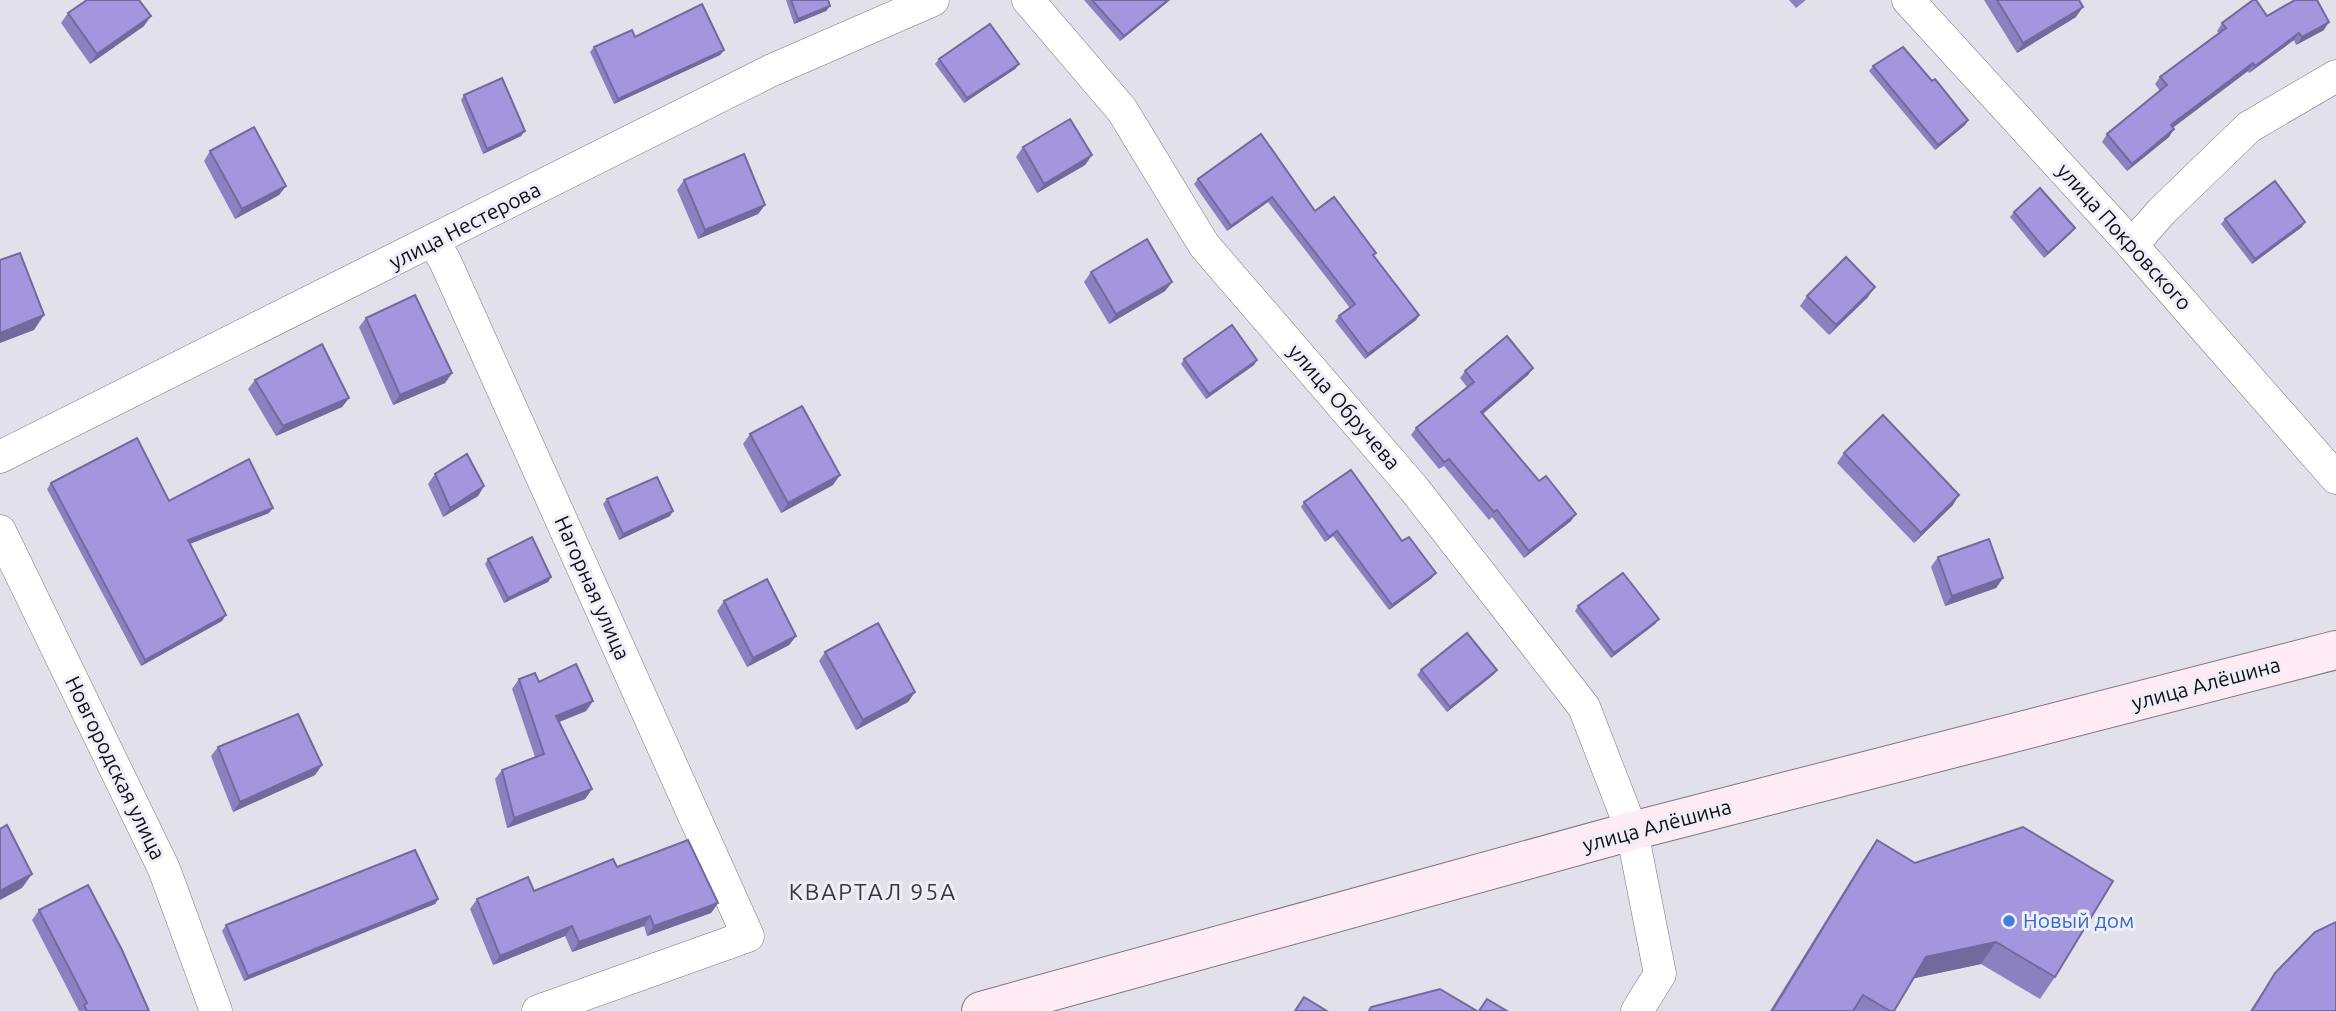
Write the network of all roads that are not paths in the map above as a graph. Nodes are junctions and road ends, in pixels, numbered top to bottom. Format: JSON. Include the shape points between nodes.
{"nodes":[{"id":1,"x":933,"y":0,"type":"edge"},
{"id":2,"x":1028,"y":0,"type":"edge"},
{"id":3,"x":1908,"y":0,"type":"edge"},
{"id":4,"x":2336,"y":76,"type":"edge"},
{"id":5,"x":433,"y":242,"type":"junction"},
{"id":6,"x":2132,"y":245,"type":"junction"},
{"id":7,"x":0,"y":457,"type":"edge"},
{"id":8,"x":2336,"y":478,"type":"edge"},
{"id":9,"x":0,"y":531,"type":"edge"},
{"id":10,"x":2336,"y":650,"type":"edge"},
{"id":11,"x":1632,"y":831,"type":"junction"},
{"id":12,"x":216,"y":1011,"type":"edge"},
{"id":13,"x":538,"y":1011,"type":"edge"},
{"id":14,"x":981,"y":1011,"type":"edge"},
{"id":15,"x":1637,"y":1011,"type":"edge"}],
"edges":[{"from":1,"to":5,"type":"street","name":"улица Нестерова","via":[[770,71]]},
{"from":2,"to":11,"type":"street","name":"улица Обручева","via":[[1122,110],[1204,245],[1415,490],[1584,707]]},
{"from":3,"to":6,"type":"street","name":"улица Покровского"},
{"from":4,"to":6,"type":"street","via":[[2249,127]]},
{"from":5,"to":7,"type":"street","name":"улица Нестерова"},
{"from":5,"to":13,"type":"street","name":"Нагорная улица","via":[[748,936]]},
{"from":6,"to":8,"type":"street","name":"улица Покровского"},
{"from":9,"to":12,"type":"street","name":"Новгородская улица","via":[[164,869]]},
{"from":10,"to":11,"type":"street","name":"улица Алёшина"},
{"from":11,"to":14,"type":"street","name":"улица Алёшина"},
{"from":11,"to":15,"type":"street","name":"улица Обручева","via":[[1660,974]]}]}
